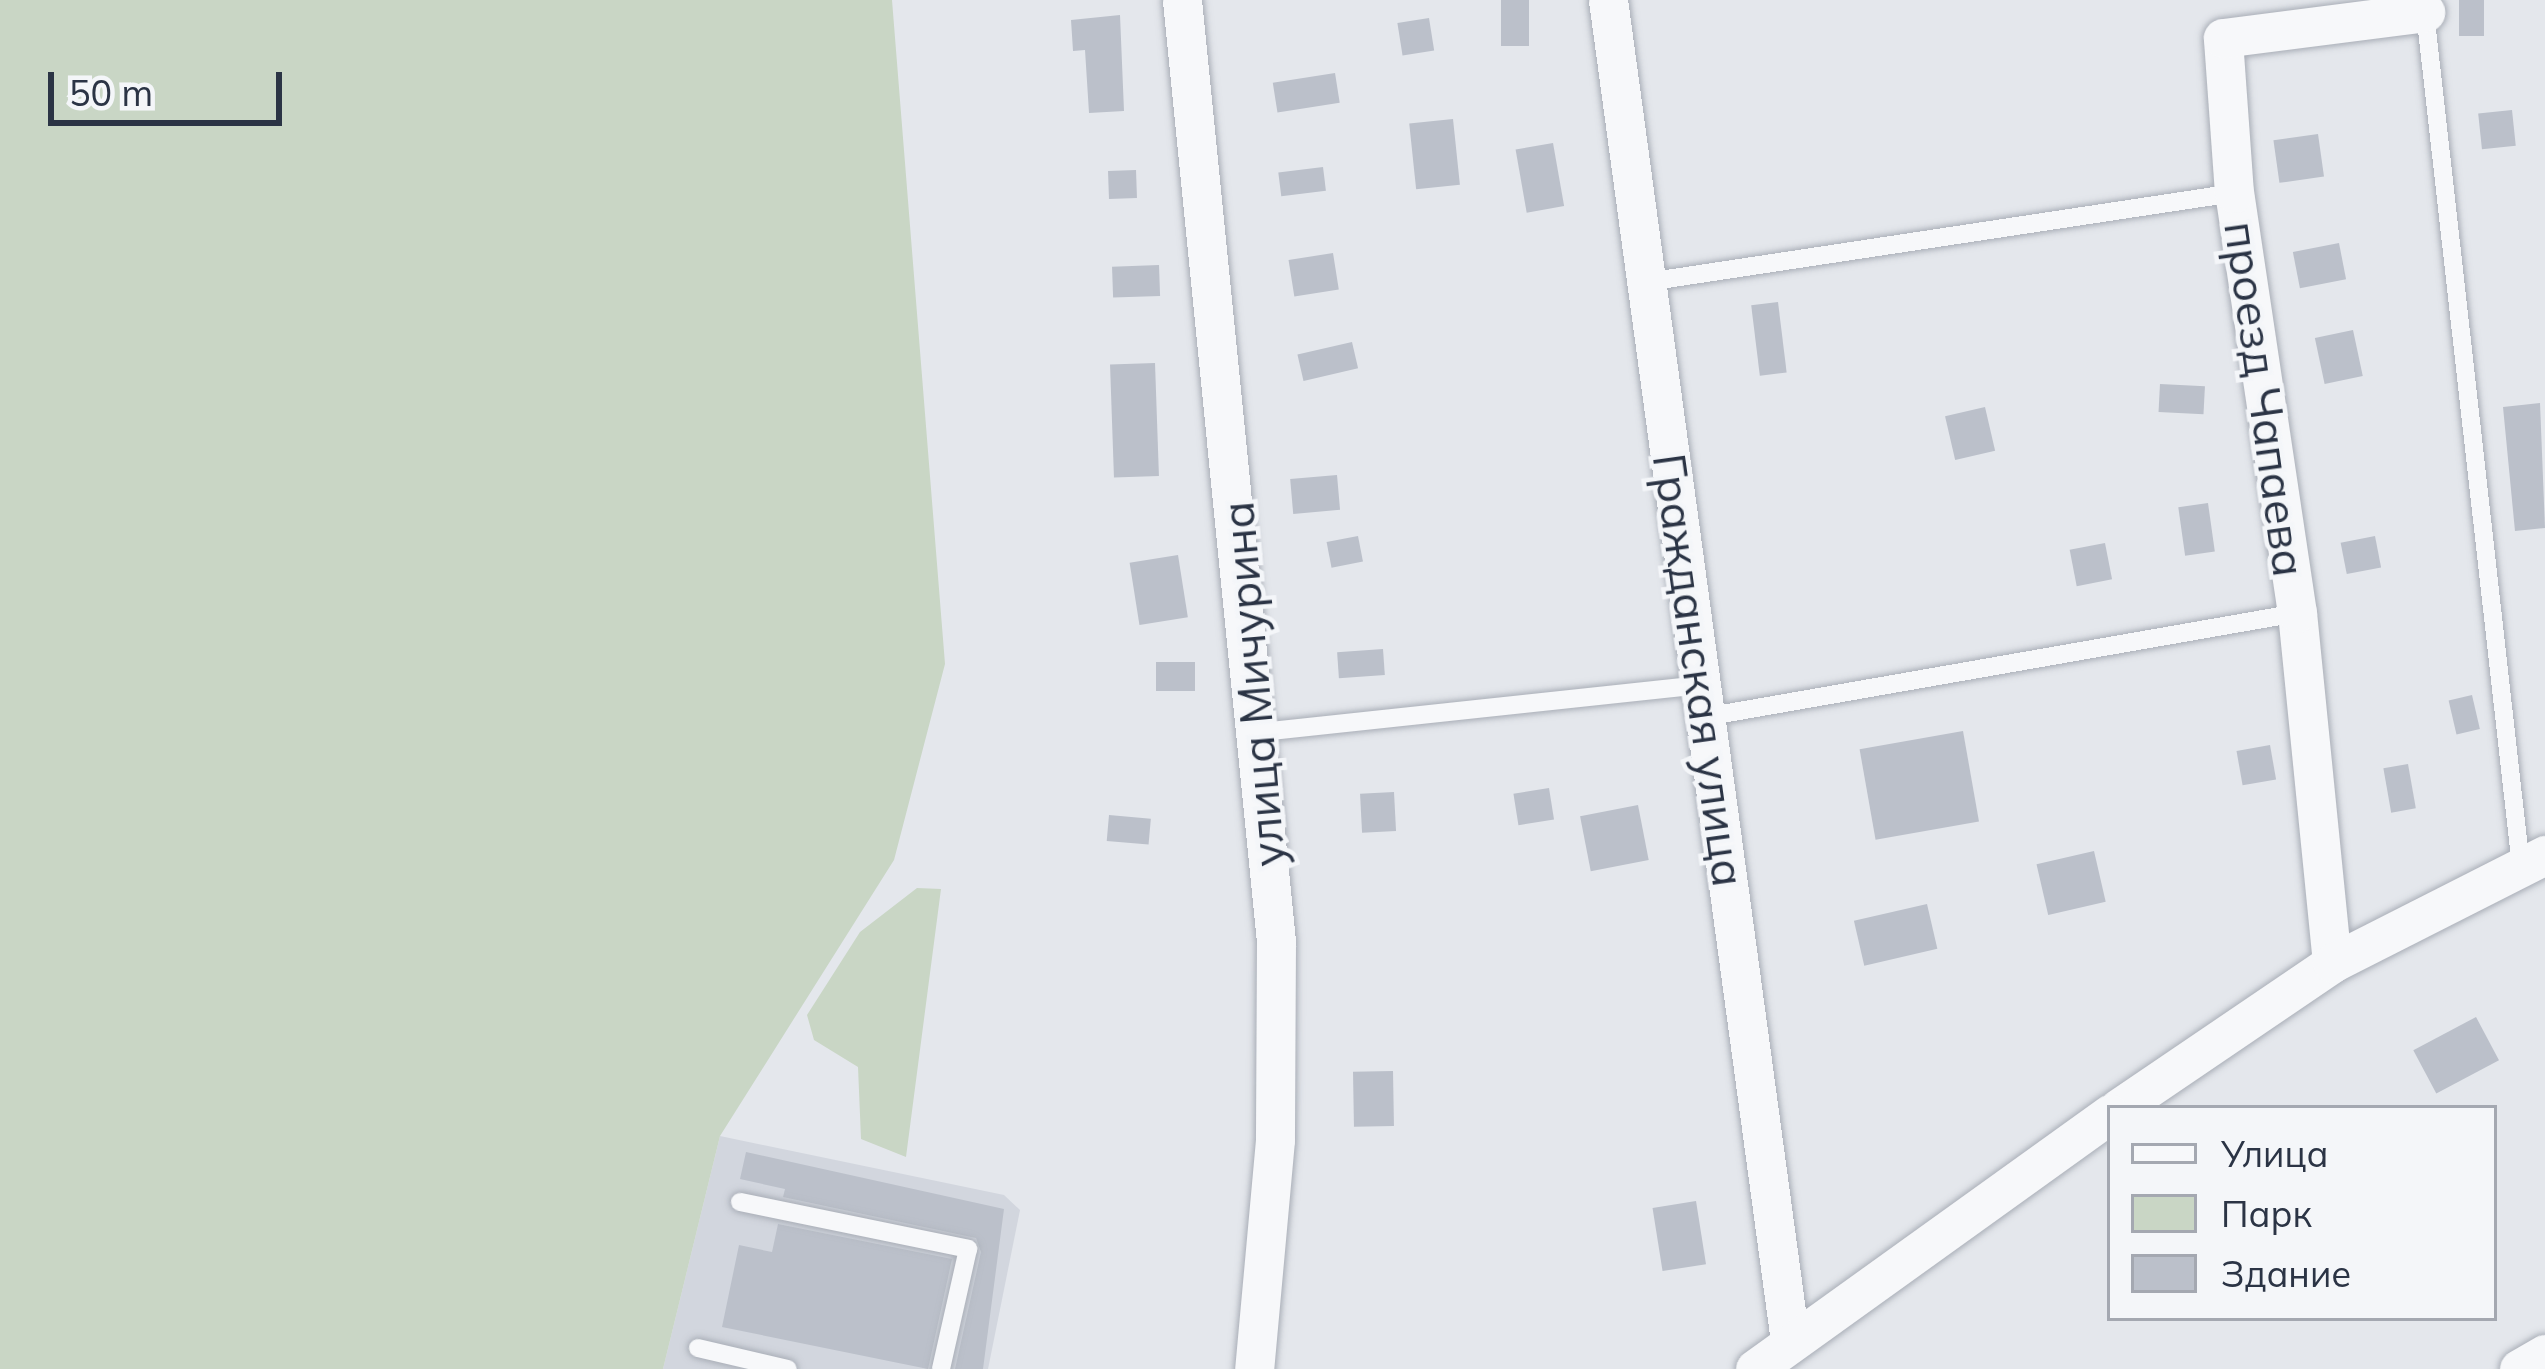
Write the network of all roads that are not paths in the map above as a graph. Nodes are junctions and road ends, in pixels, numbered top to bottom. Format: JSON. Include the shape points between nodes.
{"nodes":[{"id":1,"x":1182,"y":0,"type":"edge"},
{"id":2,"x":1608,"y":0,"type":"edge"},
{"id":3,"x":2425,"y":13,"type":"joint"},
{"id":4,"x":2234,"y":193,"type":"junction"},
{"id":5,"x":1647,"y":282,"type":"junction"},
{"id":6,"x":2297,"y":614,"type":"junction"},
{"id":7,"x":1703,"y":701,"type":"junction"},
{"id":8,"x":1261,"y":732,"type":"junction"},
{"id":9,"x":2533,"y":861,"type":"edge"},
{"id":10,"x":2332,"y":963,"type":"junction"},
{"id":11,"x":2123,"y":1105,"type":"edge"},
{"id":12,"x":2107,"y":1116,"type":"edge"},
{"id":13,"x":740,"y":1202,"type":"dead end"},
{"id":14,"x":1790,"y":1340,"type":"junction"},
{"id":15,"x":698,"y":1348,"type":"dead end"},
{"id":16,"x":2545,"y":1354,"type":"edge"},
{"id":17,"x":788,"y":1369,"type":"edge"},
{"id":18,"x":941,"y":1369,"type":"edge"},
{"id":19,"x":1254,"y":1369,"type":"edge"},
{"id":20,"x":1755,"y":1369,"type":"edge"},
{"id":21,"x":2519,"y":1369,"type":"edge"}],
"edges":[{"from":1,"to":8,"type":"street","name":"улица Мичурина"},
{"from":2,"to":5,"type":"street","name":"Гражданская улица"},
{"from":3,"to":4,"type":"street","name":"проезд Чапаева","via":[[2223,38]]},
{"from":3,"to":9,"type":"lane"},
{"from":4,"to":5,"type":"lane"},
{"from":4,"to":6,"type":"street","name":"проезд Чапаева"},
{"from":5,"to":7,"type":"street","name":"Гражданская улица"},
{"from":6,"to":7,"type":"lane"},
{"from":6,"to":10,"type":"street","name":"проезд Чапаева"},
{"from":7,"to":8,"type":"lane"},
{"from":7,"to":14,"type":"street","name":"Гражданская улица"},
{"from":8,"to":19,"type":"street","name":"улица Мичурина","via":[[1276,942],[1275,1140]]},
{"from":9,"to":10,"type":"street"},
{"from":10,"to":11,"type":"street"},
{"from":12,"to":14,"type":"street"},
{"from":13,"to":18,"type":"lane","via":[[968,1249]]},
{"from":14,"to":20,"type":"street"},
{"from":15,"to":17,"type":"lane"},
{"from":16,"to":21,"type":"street"}]}
